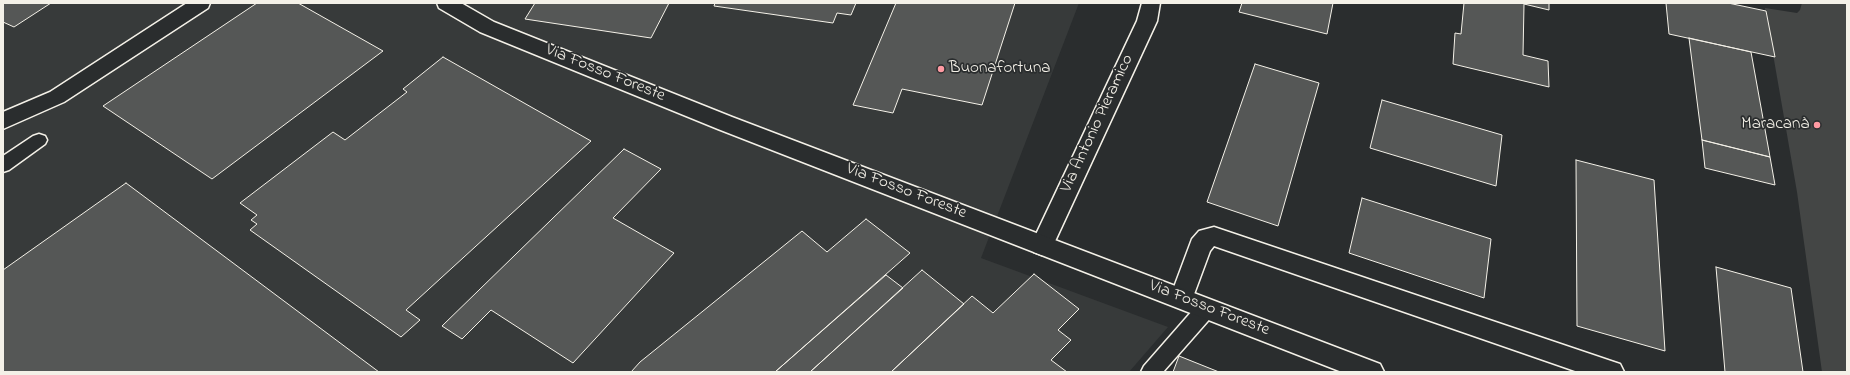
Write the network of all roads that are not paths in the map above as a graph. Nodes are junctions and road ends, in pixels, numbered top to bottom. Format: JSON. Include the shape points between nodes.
{"nodes":[{"id":1,"x":201,"y":3,"type":"edge"},
{"id":2,"x":446,"y":3,"type":"edge"},
{"id":3,"x":1151,"y":3,"type":"edge"},
{"id":4,"x":3,"y":121,"type":"edge"},
{"id":5,"x":39,"y":140,"type":"dead end"},
{"id":6,"x":3,"y":165,"type":"edge"},
{"id":7,"x":1042,"y":245,"type":"junction"},
{"id":8,"x":1182,"y":298,"type":"junction"},
{"id":9,"x":1207,"y":308,"type":"junction"},
{"id":10,"x":1150,"y":372,"type":"edge"},
{"id":11,"x":1371,"y":372,"type":"edge"},
{"id":12,"x":1610,"y":372,"type":"edge"}],
"edges":[{"from":1,"to":4,"type":"main road","via":[[57,96]]},
{"from":2,"to":7,"type":"main road","name":"Via Fosso Foreste","via":[[487,26],[531,45]]},
{"from":3,"to":7,"type":"main road","name":"Via Antonio Pieramico","via":[[1147,21]]},
{"from":5,"to":6,"type":"lane"},
{"from":7,"to":8,"type":"main road","name":"Via Fosso Foreste"},
{"from":8,"to":9,"type":"main road","name":"Via Fosso Foreste"},
{"from":8,"to":12,"type":"main road","via":[[1200,246],[1207,238],[1214,236]]},
{"from":9,"to":10,"type":"lane"},
{"from":9,"to":11,"type":"main road","name":"Via Fosso Foreste"}]}
